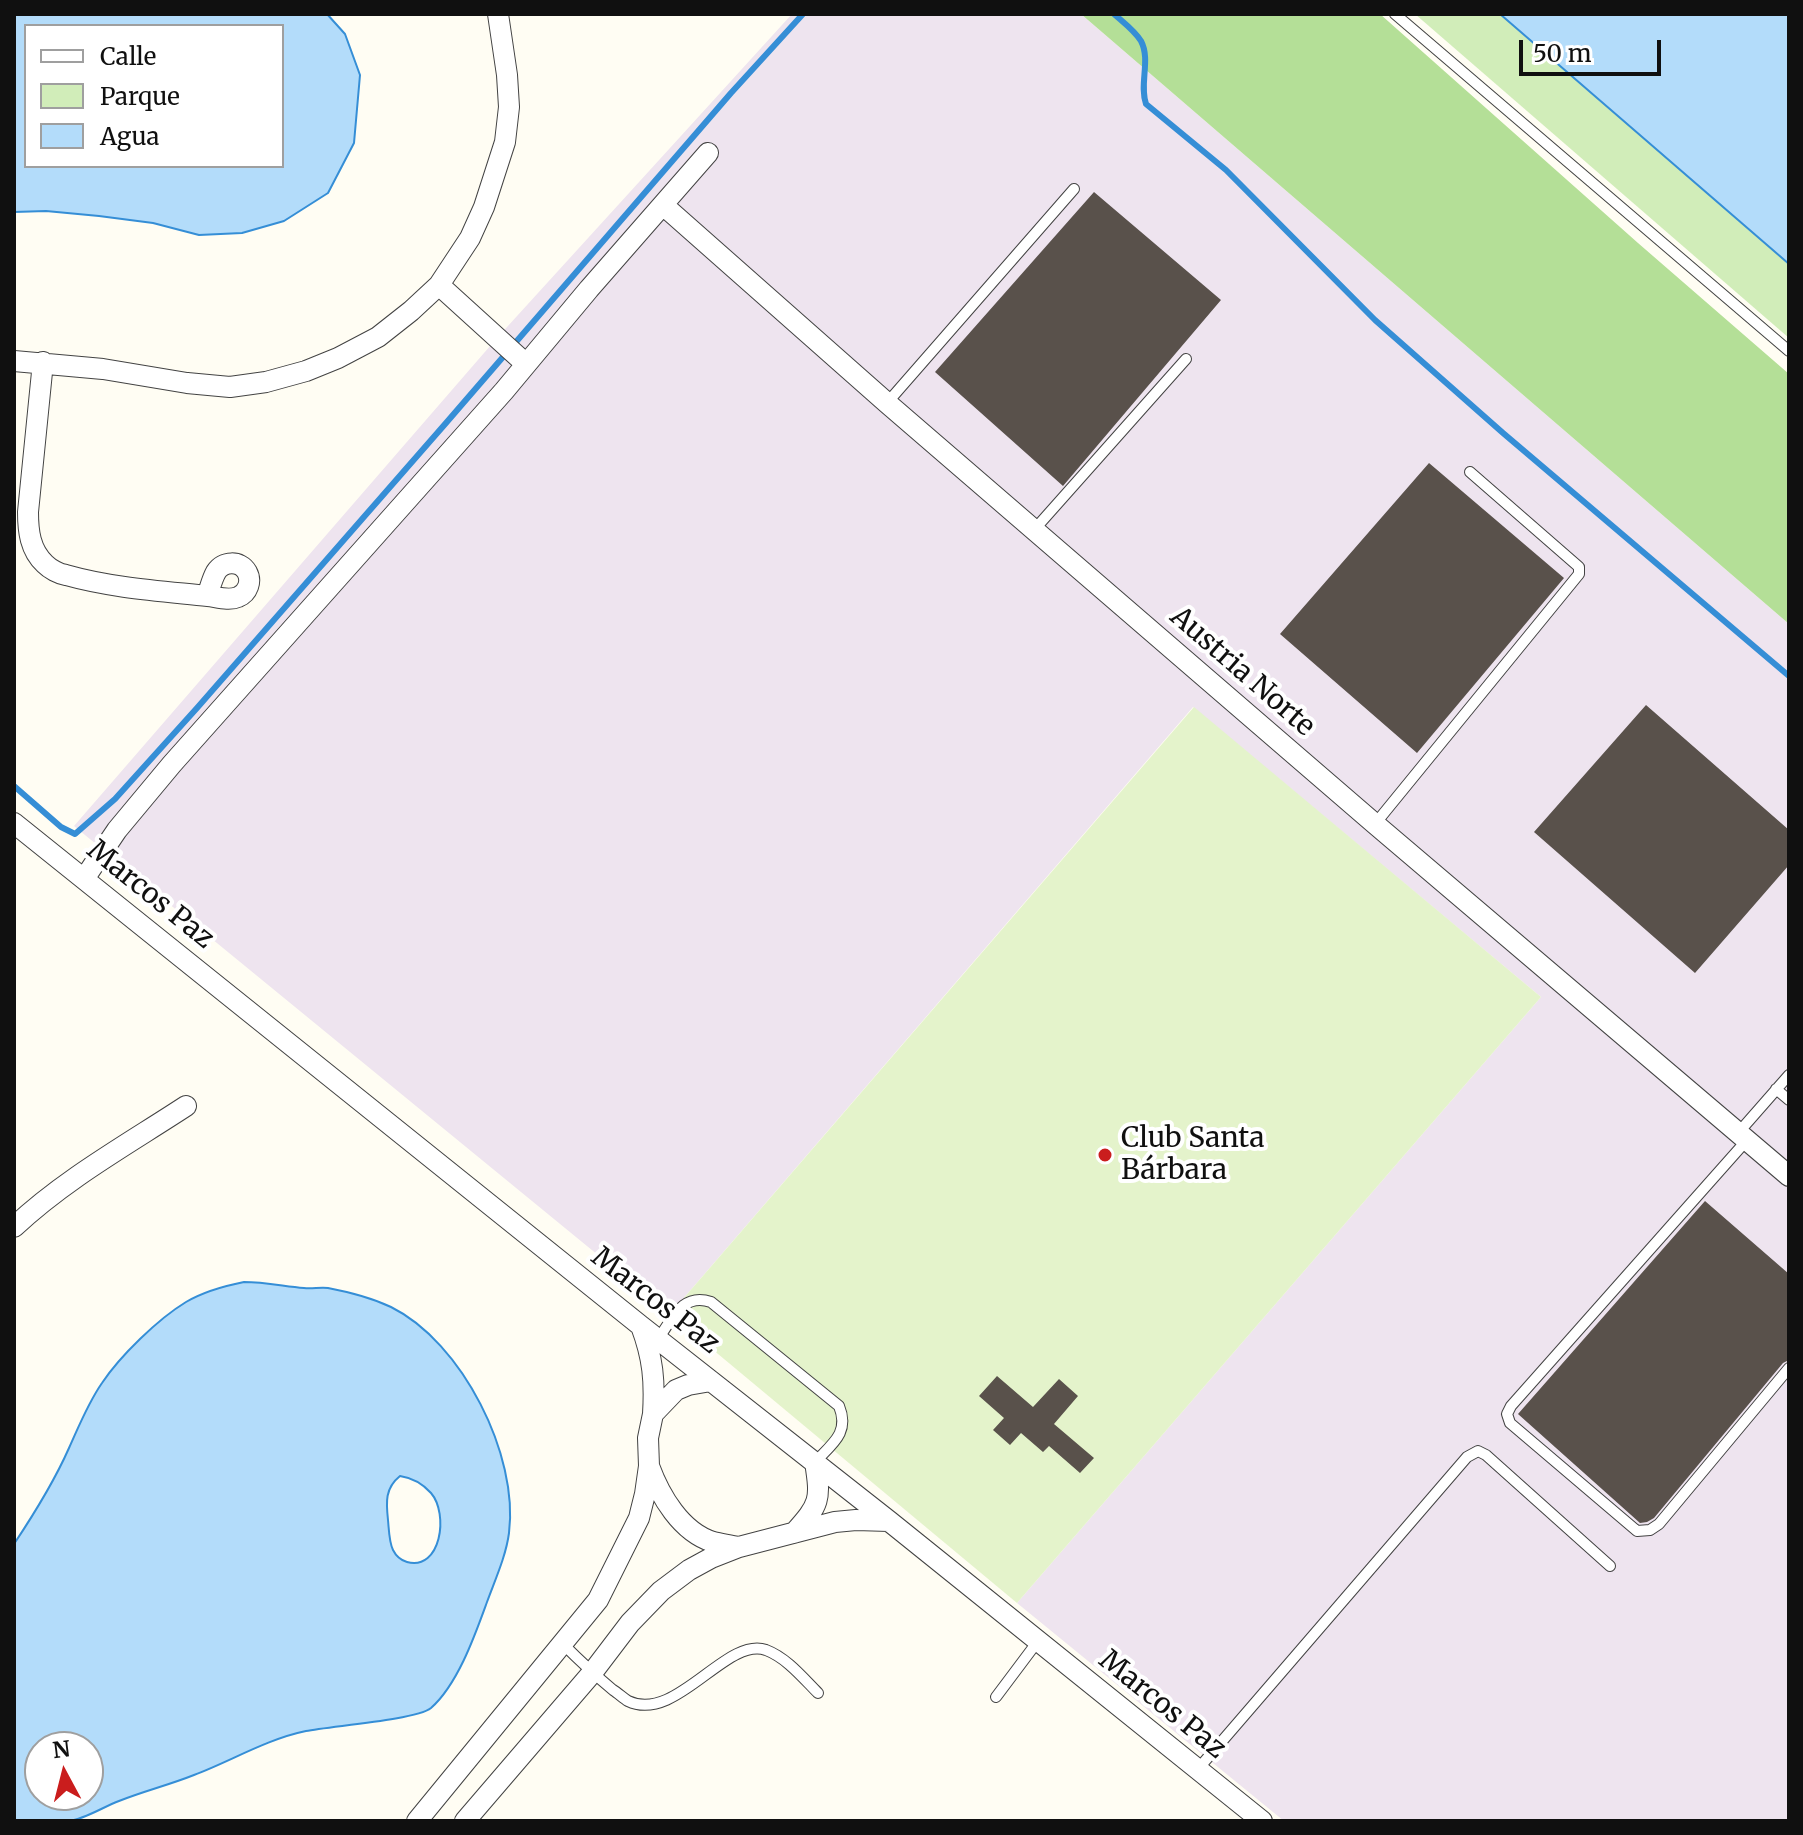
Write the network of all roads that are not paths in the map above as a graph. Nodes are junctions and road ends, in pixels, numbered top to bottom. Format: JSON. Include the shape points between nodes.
{"nodes":[{"id":1,"x":498,"y":14,"type":"edge"},
{"id":2,"x":1395,"y":14,"type":"edge"},
{"id":3,"x":708,"y":153,"type":"dead end"},
{"id":4,"x":1074,"y":189,"type":"dead end"},
{"id":5,"x":663,"y":205,"type":"junction"},
{"id":6,"x":439,"y":285,"type":"junction"},
{"id":7,"x":1789,"y":351,"type":"edge"},
{"id":8,"x":1186,"y":359,"type":"dead end"},
{"id":9,"x":522,"y":360,"type":"junction"},
{"id":10,"x":14,"y":361,"type":"edge"},
{"id":11,"x":43,"y":362,"type":"junction"},
{"id":12,"x":887,"y":403,"type":"junction"},
{"id":13,"x":1470,"y":472,"type":"dead end"},
{"id":14,"x":1034,"y":530,"type":"junction"},
{"id":15,"x":207,"y":596,"type":"dead end"},
{"id":16,"x":14,"y":823,"type":"edge"},
{"id":17,"x":1375,"y":824,"type":"junction"},
{"id":18,"x":84,"y":879,"type":"junction"},
{"id":19,"x":1789,"y":1075,"type":"edge"},
{"id":20,"x":1776,"y":1089,"type":"junction"},
{"id":21,"x":1789,"y":1100,"type":"edge"},
{"id":22,"x":186,"y":1106,"type":"dead end"},
{"id":23,"x":1743,"y":1136,"type":"junction"},
{"id":24,"x":1789,"y":1176,"type":"edge"},
{"id":25,"x":14,"y":1227,"type":"edge"},
{"id":26,"x":641,"y":1326,"type":"junction"},
{"id":27,"x":658,"y":1339,"type":"junction"},
{"id":28,"x":1789,"y":1368,"type":"edge"},
{"id":29,"x":711,"y":1381,"type":"junction"},
{"id":30,"x":653,"y":1414,"type":"junction"},
{"id":31,"x":815,"y":1462,"type":"junction"},
{"id":32,"x":649,"y":1466,"type":"junction"},
{"id":33,"x":889,"y":1521,"type":"junction"},
{"id":34,"x":794,"y":1533,"type":"junction"},
{"id":35,"x":739,"y":1547,"type":"junction"},
{"id":36,"x":1610,"y":1566,"type":"dead end"},
{"id":37,"x":1038,"y":1641,"type":"junction"},
{"id":38,"x":563,"y":1644,"type":"junction"},
{"id":39,"x":592,"y":1673,"type":"junction"},
{"id":40,"x":818,"y":1693,"type":"dead end"},
{"id":41,"x":996,"y":1697,"type":"dead end"},
{"id":42,"x":1198,"y":1769,"type":"junction"},
{"id":43,"x":417,"y":1821,"type":"edge"},
{"id":44,"x":465,"y":1821,"type":"edge"},
{"id":45,"x":1262,"y":1821,"type":"edge"}],
"edges":[{"from":1,"to":6,"type":"street","via":[[509,107],[505,142],[470,238]]},
{"from":2,"to":7,"type":"lane"},
{"from":3,"to":5,"type":"street"},
{"from":4,"to":12,"type":"lane"},
{"from":5,"to":9,"type":"street"},
{"from":5,"to":12,"type":"street","name":"Austria Norte"},
{"from":6,"to":9,"type":"street"},
{"from":6,"to":11,"type":"street","via":[[378,337],[306,371],[266,382],[230,387]]},
{"from":8,"to":14,"type":"lane"},
{"from":9,"to":18,"type":"street","via":[[172,764]]},
{"from":10,"to":11,"type":"street"},
{"from":11,"to":15,"type":"street","via":[[28,512],[28,535],[36,553],[62,575]]},
{"from":12,"to":14,"type":"street","name":"Austria Norte"},
{"from":13,"to":17,"type":"lane","via":[[1579,567],[1579,574]]},
{"from":14,"to":17,"type":"street","name":"Austria Norte"},
{"from":16,"to":18,"type":"street","name":"Marcos Paz"},
{"from":17,"to":23,"type":"street","name":"Austria Norte"},
{"from":18,"to":26,"type":"street","name":"Marcos Paz"},
{"from":19,"to":20,"type":"lane"},
{"from":20,"to":21,"type":"lane"},
{"from":20,"to":23,"type":"lane"},
{"from":22,"to":25,"type":"street","via":[[66,1184]]},
{"from":23,"to":24,"type":"street","name":"Austria Norte"},
{"from":23,"to":28,"type":"lane","via":[[1507,1414],[1510,1423],[1637,1531],[1650,1530]]},
{"from":26,"to":27,"type":"street","name":"Marcos Paz"},
{"from":26,"to":30,"type":"street","via":[[653,1367]]},
{"from":27,"to":29,"type":"street","name":"Marcos Paz"},
{"from":27,"to":31,"type":"lane","via":[[683,1305],[692,1300],[711,1302],[839,1406],[843,1428]]},
{"from":29,"to":30,"type":"street","via":[[676,1390]]},
{"from":29,"to":31,"type":"street","name":"Marcos Paz"},
{"from":30,"to":32,"type":"street"},
{"from":31,"to":33,"type":"street","name":"Marcos Paz"},
{"from":31,"to":34,"type":"street","via":[[818,1499]]},
{"from":32,"to":35,"type":"street","via":[[676,1516],[710,1541]]},
{"from":32,"to":38,"type":"street","via":[[639,1518],[598,1600]]},
{"from":33,"to":34,"type":"street","via":[[846,1521]]},
{"from":33,"to":37,"type":"street","name":"Marcos Paz"},
{"from":34,"to":35,"type":"street"},
{"from":35,"to":39,"type":"street","via":[[689,1570],[661,1591]]},
{"from":36,"to":42,"type":"lane","via":[[1478,1451],[1467,1457]]},
{"from":37,"to":41,"type":"lane"},
{"from":37,"to":42,"type":"street","name":"Marcos Paz"},
{"from":38,"to":39,"type":"lane"},
{"from":38,"to":43,"type":"street"},
{"from":39,"to":40,"type":"lane","via":[[626,1700],[651,1705],[675,1696],[737,1655],[762,1649],[786,1662]]},
{"from":39,"to":44,"type":"street"},
{"from":42,"to":45,"type":"street","name":"Marcos Paz"}]}
